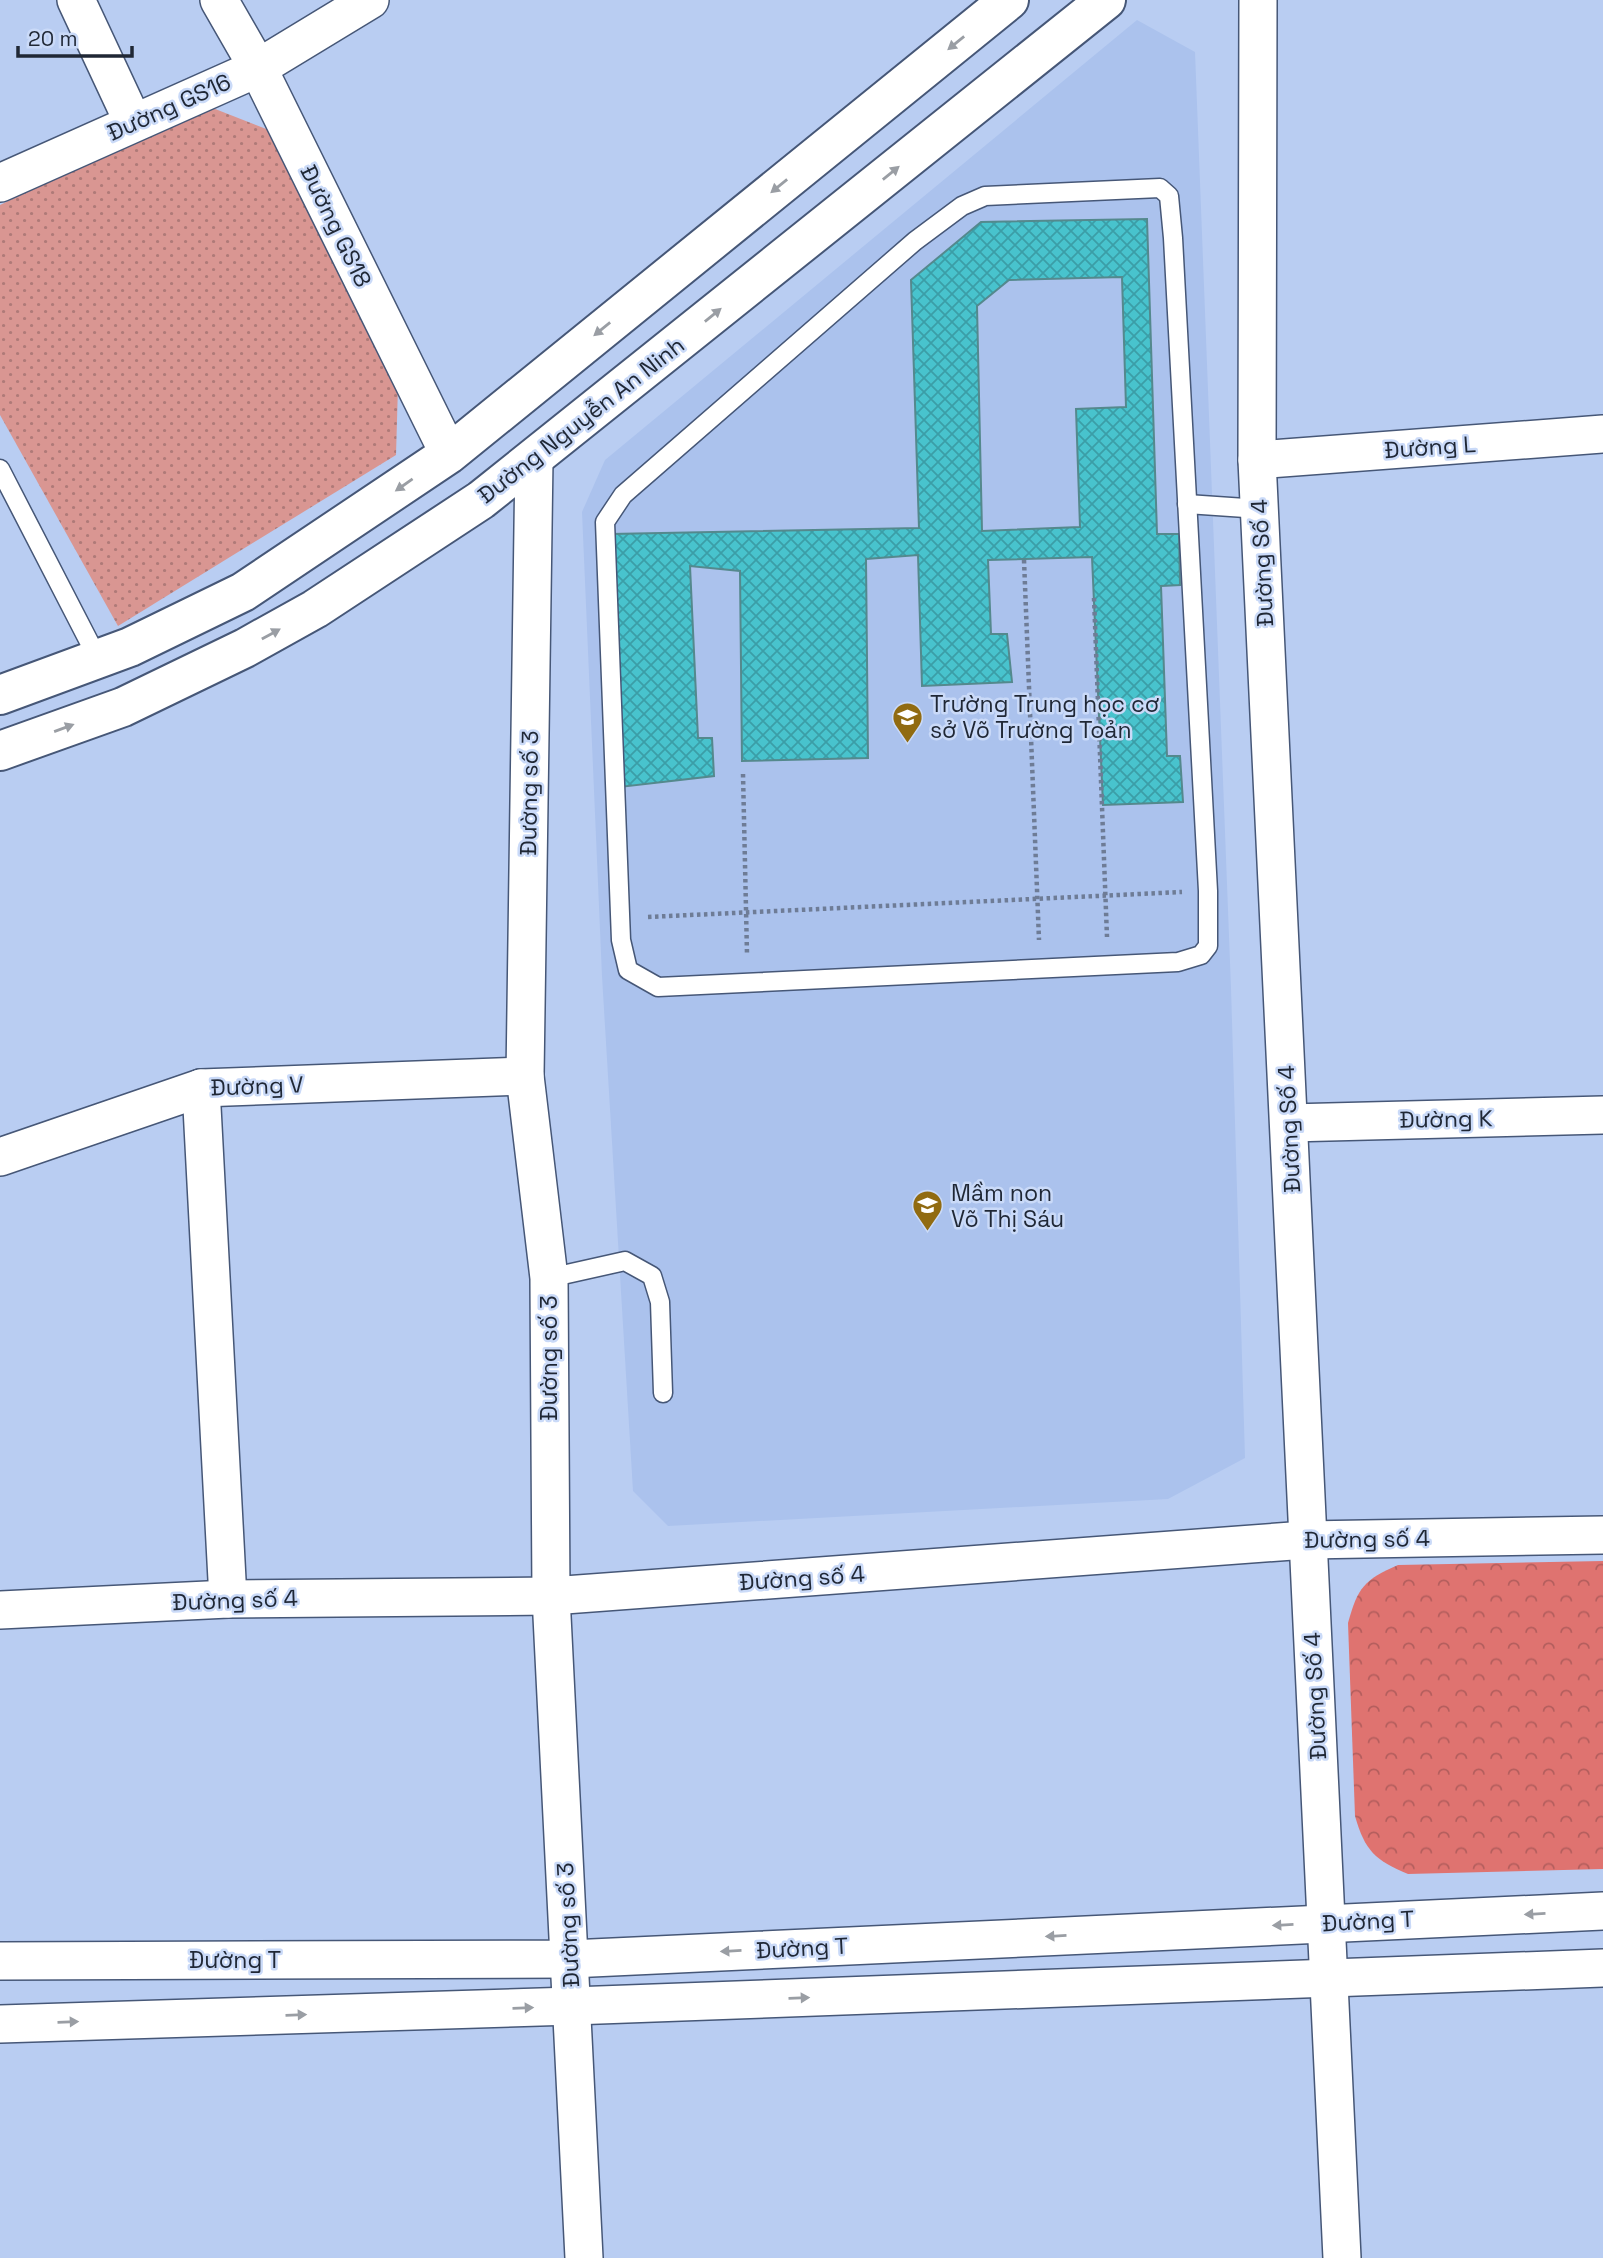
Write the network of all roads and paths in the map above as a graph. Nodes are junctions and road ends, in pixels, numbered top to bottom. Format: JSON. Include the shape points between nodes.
{"nodes":[{"id":1,"x":76,"y":0,"type":"edge"},
{"id":2,"x":219,"y":0,"type":"edge"},
{"id":3,"x":370,"y":0,"type":"edge"},
{"id":4,"x":1009,"y":0,"type":"edge"},
{"id":5,"x":1107,"y":0,"type":"edge"},
{"id":6,"x":1258,"y":0,"type":"edge"},
{"id":7,"x":258,"y":68,"type":"junction"},
{"id":8,"x":133,"y":122,"type":"junction"},
{"id":9,"x":0,"y":183,"type":"edge"},
{"id":10,"x":1603,"y":434,"type":"edge"},
{"id":11,"x":449,"y":454,"type":"junction"},
{"id":12,"x":534,"y":459,"type":"junction"},
{"id":13,"x":1257,"y":460,"type":"junction"},
{"id":14,"x":0,"y":469,"type":"edge"},
{"id":15,"x":481,"y":500,"type":"junction"},
{"id":16,"x":1187,"y":503,"type":"junction"},
{"id":17,"x":1260,"y":509,"type":"junction"},
{"id":18,"x":1024,"y":559,"type":"dead end"},
{"id":19,"x":1094,"y":598,"type":"dead end"},
{"id":20,"x":98,"y":659,"type":"junction"},
{"id":21,"x":0,"y":695,"type":"edge"},
{"id":22,"x":0,"y":751,"type":"edge"},
{"id":23,"x":743,"y":774,"type":"dead end"},
{"id":24,"x":1208,"y":891,"type":"junction"},
{"id":25,"x":1107,"y":895,"type":"junction"},
{"id":26,"x":1038,"y":898,"type":"junction"},
{"id":27,"x":746,"y":912,"type":"junction"},
{"id":28,"x":620,"y":918,"type":"junction"},
{"id":29,"x":1108,"y":966,"type":"junction"},
{"id":30,"x":1040,"y":969,"type":"junction"},
{"id":31,"x":747,"y":983,"type":"junction"},
{"id":32,"x":525,"y":1076,"type":"junction"},
{"id":33,"x":201,"y":1088,"type":"junction"},
{"id":34,"x":1603,"y":1115,"type":"edge"},
{"id":35,"x":1289,"y":1123,"type":"junction"},
{"id":36,"x":0,"y":1157,"type":"edge"},
{"id":37,"x":549,"y":1278,"type":"junction"},
{"id":38,"x":663,"y":1393,"type":"dead end"},
{"id":39,"x":1603,"y":1535,"type":"edge"},
{"id":40,"x":1306,"y":1540,"type":"junction"},
{"id":41,"x":551,"y":1596,"type":"junction"},
{"id":42,"x":228,"y":1599,"type":"junction"},
{"id":43,"x":0,"y":1610,"type":"edge"},
{"id":44,"x":1603,"y":1911,"type":"edge"},
{"id":45,"x":1328,"y":1923,"type":"junction"},
{"id":46,"x":570,"y":1959,"type":"junction"},
{"id":47,"x":0,"y":1961,"type":"edge"},
{"id":48,"x":1603,"y":1968,"type":"edge"},
{"id":49,"x":1330,"y":1978,"type":"junction"},
{"id":50,"x":572,"y":2006,"type":"junction"},
{"id":51,"x":0,"y":2024,"type":"edge"},
{"id":52,"x":584,"y":2258,"type":"edge"},
{"id":53,"x":1342,"y":2258,"type":"edge"}],
"edges":[{"from":1,"to":8,"type":"street"},
{"from":2,"to":7,"type":"street","name":"Đường GS18"},
{"from":3,"to":7,"type":"street","name":"Đường GS16"},
{"from":4,"to":11,"type":"main road","one_way":true},
{"from":12,"to":5,"type":"main road","name":"Đường Nguyễn An Ninh","one_way":true},
{"from":6,"to":13,"type":"street","name":"Đường Số 4"},
{"from":7,"to":8,"type":"street","name":"Đường GS16"},
{"from":7,"to":11,"type":"street","name":"Đường GS18"},
{"from":8,"to":9,"type":"street","name":"Đường GS16"},
{"from":10,"to":13,"type":"street","name":"Đường L"},
{"from":11,"to":15,"type":"main road"},
{"from":11,"to":20,"type":"main road","one_way":true,"via":[[243,592]]},
{"from":12,"to":15,"type":"main road","name":"Đường Nguyễn An Ninh"},
{"from":12,"to":32,"type":"street","name":"Đường số 3"},
{"from":13,"to":17,"type":"street","name":"Đường Số 4"},
{"from":14,"to":20,"type":"lane"},
{"from":22,"to":15,"type":"main road","name":"Đường Nguyễn An Ninh","one_way":true,"via":[[123,707],[245,648],[315,609]]},
{"from":16,"to":17,"type":"lane"},
{"from":16,"to":24,"type":"lane"},
{"from":16,"to":28,"type":"lane","via":[[1169,195],[1160,188],[985,196],[962,206],[915,241],[623,495],[605,522]]},
{"from":17,"to":35,"type":"street","name":"Đường Số 4"},
{"from":18,"to":26,"type":"path"},
{"from":19,"to":25,"type":"path"},
{"from":20,"to":21,"type":"main road"},
{"from":23,"to":27,"type":"path"},
{"from":24,"to":25,"type":"path"},
{"from":24,"to":29,"type":"lane","via":[[1208,946],[1201,955],[1178,962]]},
{"from":25,"to":26,"type":"path"},
{"from":25,"to":29,"type":"path"},
{"from":26,"to":27,"type":"path"},
{"from":26,"to":30,"type":"path"},
{"from":27,"to":28,"type":"path"},
{"from":27,"to":31,"type":"path"},
{"from":28,"to":31,"type":"lane","via":[[628,971],[642,980],[659,987]]},
{"from":29,"to":30,"type":"lane"},
{"from":30,"to":31,"type":"lane"},
{"from":32,"to":33,"type":"street","name":"Đường V"},
{"from":32,"to":37,"type":"street","name":"Đường số 3"},
{"from":33,"to":36,"type":"street","name":"Đường V"},
{"from":33,"to":42,"type":"street"},
{"from":34,"to":35,"type":"street","name":"Đường K"},
{"from":35,"to":40,"type":"street","name":"Đường Số 4"},
{"from":37,"to":38,"type":"lane","via":[[625,1261],[652,1276],[660,1302]]},
{"from":37,"to":41,"type":"street","name":"Đường số 3"},
{"from":39,"to":40,"type":"street","name":"Đường số 4"},
{"from":40,"to":41,"type":"street","name":"Đường số 4"},
{"from":40,"to":45,"type":"street","name":"Đường Số 4"},
{"from":41,"to":42,"type":"street","name":"Đường số 4"},
{"from":41,"to":46,"type":"street","name":"Đường số 3"},
{"from":42,"to":43,"type":"street","name":"Đường số 4"},
{"from":44,"to":45,"type":"street","name":"Đường T","one_way":true},
{"from":45,"to":46,"type":"street","name":"Đường T","one_way":true},
{"from":45,"to":49,"type":"street","name":"Đường Số 4"},
{"from":46,"to":47,"type":"street","name":"Đường T"},
{"from":46,"to":50,"type":"street","name":"Đường số 3"},
{"from":48,"to":49,"type":"street"},
{"from":50,"to":49,"type":"street","one_way":true},
{"from":49,"to":53,"type":"street","name":"Đường Số 4"},
{"from":51,"to":50,"type":"street","one_way":true},
{"from":50,"to":52,"type":"street","name":"Đường số 3"}]}
